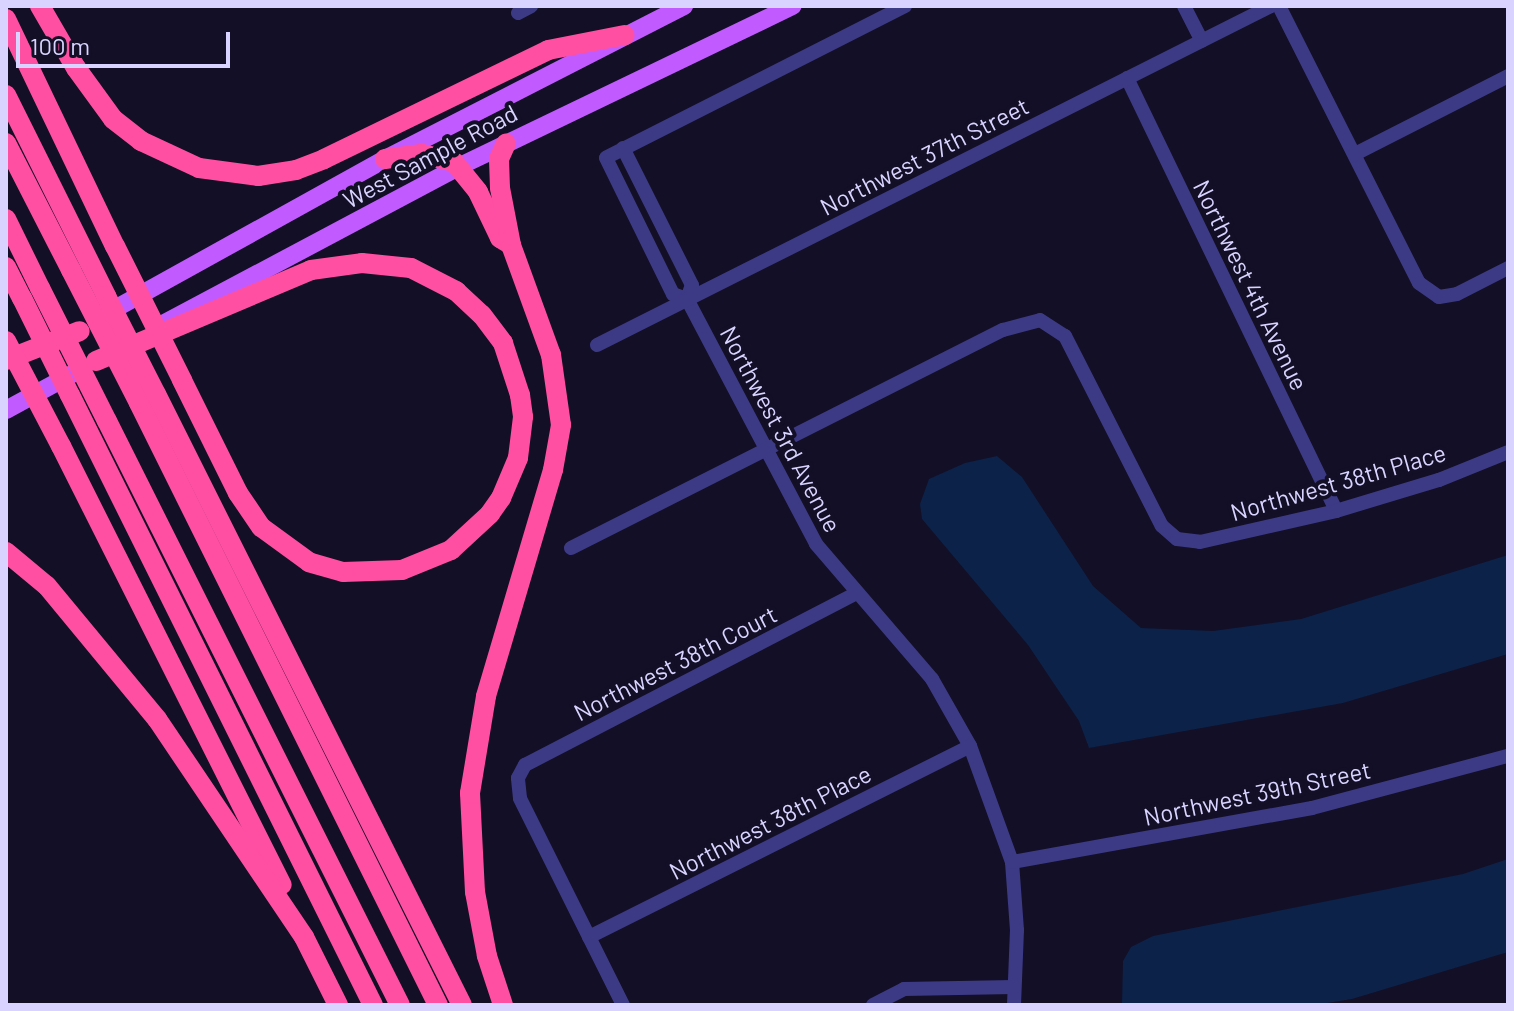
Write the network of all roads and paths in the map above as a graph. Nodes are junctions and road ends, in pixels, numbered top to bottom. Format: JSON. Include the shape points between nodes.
{"nodes":[{"id":1,"x":40,"y":6,"type":"edge"},
{"id":2,"x":684,"y":6,"type":"edge"},
{"id":3,"x":792,"y":6,"type":"edge"},
{"id":4,"x":905,"y":6,"type":"edge"},
{"id":5,"x":1184,"y":6,"type":"edge"},
{"id":6,"x":1271,"y":6,"type":"edge"},
{"id":7,"x":1279,"y":6,"type":"edge"},
{"id":8,"x":6,"y":19,"type":"edge"},
{"id":9,"x":625,"y":35,"type":"junction"},
{"id":10,"x":1202,"y":41,"type":"junction"},
{"id":11,"x":1508,"y":76,"type":"edge"},
{"id":12,"x":1127,"y":78,"type":"junction"},
{"id":13,"x":6,"y":95,"type":"edge"},
{"id":14,"x":6,"y":143,"type":"edge"},
{"id":15,"x":506,"y":143,"type":"junction"},
{"id":16,"x":623,"y":148,"type":"junction"},
{"id":17,"x":1355,"y":154,"type":"junction"},
{"id":18,"x":385,"y":159,"type":"junction"},
{"id":19,"x":460,"y":166,"type":"junction"},
{"id":20,"x":6,"y":219,"type":"edge"},
{"id":21,"x":511,"y":245,"type":"junction"},
{"id":22,"x":79,"y":265,"type":"junction"},
{"id":23,"x":6,"y":267,"type":"edge"},
{"id":24,"x":1508,"y":268,"type":"edge"},
{"id":25,"x":687,"y":299,"type":"junction"},
{"id":26,"x":80,"y":331,"type":"junction"},
{"id":27,"x":6,"y":341,"type":"edge"},
{"id":28,"x":597,"y":345,"type":"dead end"},
{"id":29,"x":6,"y":360,"type":"edge"},
{"id":30,"x":96,"y":361,"type":"junction"},
{"id":31,"x":6,"y":371,"type":"edge"},
{"id":32,"x":147,"y":399,"type":"junction"},
{"id":33,"x":6,"y":410,"type":"edge"},
{"id":34,"x":765,"y":449,"type":"junction"},
{"id":35,"x":1508,"y":452,"type":"edge"},
{"id":36,"x":1336,"y":511,"type":"junction"},
{"id":37,"x":571,"y":548,"type":"dead end"},
{"id":38,"x":6,"y":552,"type":"edge"},
{"id":39,"x":857,"y":593,"type":"junction"},
{"id":40,"x":970,"y":746,"type":"junction"},
{"id":41,"x":1508,"y":756,"type":"edge"},
{"id":42,"x":1012,"y":862,"type":"junction"},
{"id":43,"x":304,"y":937,"type":"junction"},
{"id":44,"x":589,"y":937,"type":"junction"},
{"id":45,"x":1014,"y":987,"type":"junction"},
{"id":46,"x":338,"y":1005,"type":"edge"},
{"id":47,"x":373,"y":1005,"type":"edge"},
{"id":48,"x":400,"y":1005,"type":"edge"},
{"id":49,"x":438,"y":1005,"type":"edge"},
{"id":50,"x":462,"y":1005,"type":"edge"},
{"id":51,"x":503,"y":1005,"type":"edge"},
{"id":52,"x":623,"y":1005,"type":"edge"},
{"id":53,"x":873,"y":1005,"type":"edge"},
{"id":54,"x":1014,"y":1005,"type":"edge"}],
"edges":[{"from":1,"to":9,"type":"highway","via":[[113,119],[141,141],[199,168],[258,176],[324,159],[548,50]]},
{"from":2,"to":9,"type":"main road","name":"West Sample Road"},
{"from":3,"to":15,"type":"main road","name":"West Sample Road"},
{"from":4,"to":16,"type":"street"},
{"from":5,"to":10,"type":"street"},
{"from":6,"to":10,"type":"street","name":"Northwest 37th Street"},
{"from":7,"to":17,"type":"street"},
{"from":8,"to":30,"type":"highway","bridge":true,"via":[[115,246],[182,380],[238,493],[261,527],[325,568],[381,573],[418,565],[451,550],[477,529],[501,498],[518,458],[523,417],[503,343],[456,291],[411,268],[362,263],[311,270]]},
{"from":9,"to":18,"type":"main road","name":"West Sample Road"},
{"from":10,"to":12,"type":"street","name":"Northwest 37th Street"},
{"from":11,"to":17,"type":"street"},
{"from":12,"to":25,"type":"street","name":"Northwest 37th Street"},
{"from":12,"to":36,"type":"street","name":"Northwest 4th Avenue"},
{"from":13,"to":22,"type":"highway"},
{"from":14,"to":22,"type":"highway"},
{"from":15,"to":19,"type":"main road","name":"West Sample Road"},
{"from":15,"to":21,"type":"highway","via":[[499,178]]},
{"from":16,"to":25,"type":"street","name":"Northwest 3rd Avenue","via":[[692,285]]},
{"from":16,"to":25,"type":"street","name":"Northwest 3rd Avenue","via":[[606,158],[673,294]]},
{"from":17,"to":24,"type":"street","via":[[1419,283],[1439,297],[1457,294]]},
{"from":18,"to":19,"type":"highway","via":[[429,154]]},
{"from":18,"to":26,"type":"main road","name":"West Sample Road"},
{"from":19,"to":21,"type":"highway","via":[[500,238]]},
{"from":19,"to":30,"type":"main road","name":"West Sample Road"},
{"from":20,"to":48,"type":"highway","bridge":true},
{"from":21,"to":51,"type":"highway","via":[[551,355],[561,425],[553,470],[486,696],[470,793],[475,892]]},
{"from":22,"to":32,"type":"highway","bridge":true},
{"from":23,"to":47,"type":"highway","bridge":true},
{"from":25,"to":28,"type":"street","name":"Northwest 37th Street"},
{"from":25,"to":34,"type":"street","name":"Northwest 3rd Avenue"},
{"from":26,"to":29,"type":"highway"},
{"from":26,"to":31,"type":"main road","name":"West Sample Road"},
{"from":27,"to":43,"type":"highway","bridge":true,"via":[[275,869]]},
{"from":30,"to":33,"type":"main road","name":"West Sample Road"},
{"from":32,"to":49,"type":"highway"},
{"from":32,"to":50,"type":"highway"},
{"from":34,"to":36,"type":"street","name":"Northwest 38th Place","via":[[1003,330],[1040,320],[1065,336],[1162,526],[1177,539],[1200,542]]},
{"from":34,"to":37,"type":"street"},
{"from":34,"to":39,"type":"street","name":"Northwest 3rd Avenue","via":[[816,544]]},
{"from":35,"to":36,"type":"street","name":"Northwest 38th Place","via":[[1439,480]]},
{"from":38,"to":43,"type":"highway","via":[[47,586],[157,719]]},
{"from":39,"to":40,"type":"street","name":"Northwest 3rd Avenue","via":[[932,679]]},
{"from":39,"to":44,"type":"street","name":"Northwest 38th Court","via":[[525,765],[518,778],[520,798]]},
{"from":40,"to":42,"type":"street","name":"Northwest 3rd Avenue"},
{"from":40,"to":44,"type":"street","name":"Northwest 38th Place"},
{"from":41,"to":42,"type":"street","name":"Northwest 39th Street","via":[[1312,808]]},
{"from":42,"to":45,"type":"street","name":"Northwest 3rd Avenue"},
{"from":43,"to":46,"type":"highway"},
{"from":44,"to":52,"type":"street"},
{"from":45,"to":53,"type":"street","via":[[904,989]]},
{"from":45,"to":54,"type":"street","name":"Northwest 3rd Avenue"}]}
